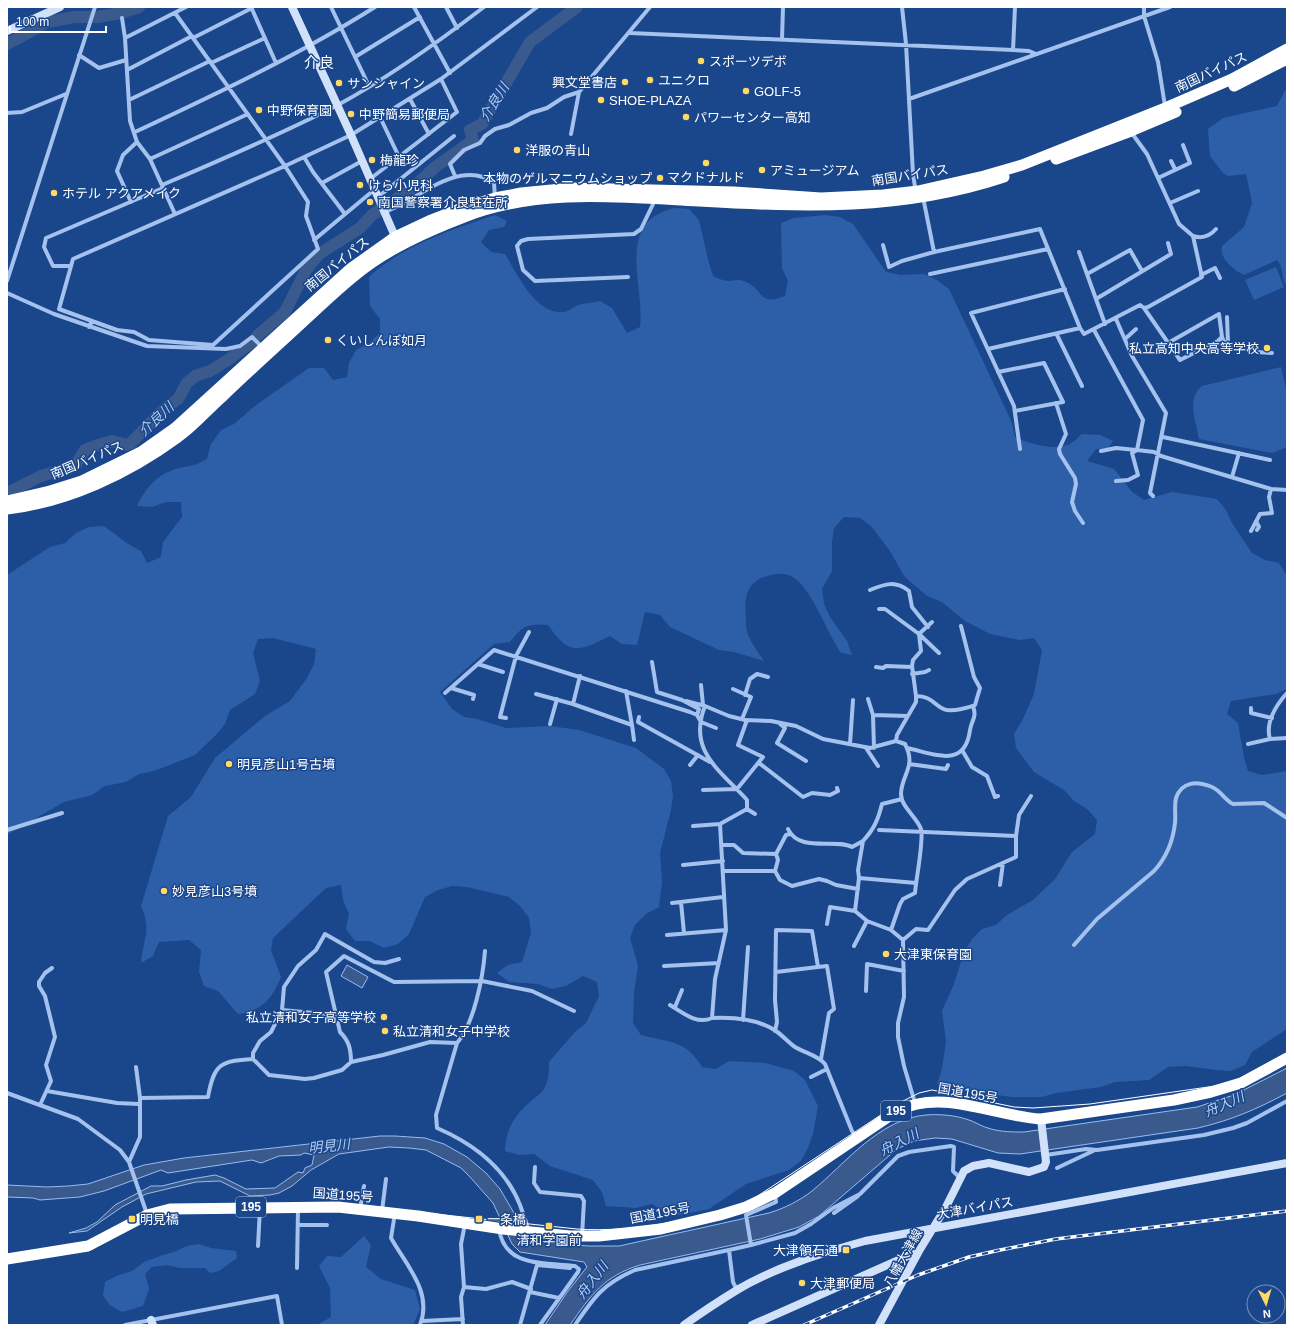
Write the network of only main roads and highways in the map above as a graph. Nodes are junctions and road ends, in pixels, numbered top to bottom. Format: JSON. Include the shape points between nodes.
{"nodes":[{"id":1,"x":60,"y":7,"type":"edge"},
{"id":2,"x":292,"y":7,"type":"edge"},
{"id":3,"x":7,"y":31,"type":"edge"},
{"id":4,"x":1287,"y":49,"type":"edge"},
{"id":5,"x":1287,"y":59,"type":"edge"},
{"id":6,"x":921,"y":194,"type":"junction"},
{"id":7,"x":397,"y":241,"type":"junction"},
{"id":8,"x":7,"y":501,"type":"edge"},
{"id":9,"x":7,"y":509,"type":"edge"},
{"id":10,"x":1287,"y":1058,"type":"edge"},
{"id":11,"x":1042,"y":1124,"type":"junction"},
{"id":12,"x":1287,"y":1163,"type":"edge"},
{"id":13,"x":934,"y":1227,"type":"junction"},
{"id":14,"x":920,"y":1251,"type":"junction"},
{"id":15,"x":7,"y":1259,"type":"edge"},
{"id":16,"x":684,"y":1325,"type":"edge"},
{"id":17,"x":752,"y":1325,"type":"edge"},
{"id":18,"x":879,"y":1325,"type":"edge"}],
"edges":[{"from":1,"to":3,"type":"main road"},
{"from":2,"to":7,"type":"main road"},
{"from":4,"to":6,"type":"highway","name":"南国バイパス","via":[[1232,79],[1022,165]]},
{"from":5,"to":6,"type":"highway","name":"南国バイパス","via":[[1235,86],[1131,131],[994,181]]},
{"from":6,"to":7,"type":"highway","name":"南国バイパス","via":[[820,198],[734,192],[656,195],[572,188],[534,191],[429,221]]},
{"from":7,"to":8,"type":"highway","name":"南国バイパス","via":[[350,269],[175,428],[141,452],[82,481]]},
{"from":7,"to":9,"type":"highway","name":"南国バイパス","via":[[354,276],[175,439],[146,459],[108,478],[53,500]]},
{"from":10,"to":11,"type":"highway","name":"国道195号","number":"195","via":[[1241,1083],[1211,1092]]},
{"from":11,"to":13,"type":"main road","name":"八幡大津線","via":[[1046,1162],[1044,1168],[1029,1172],[980,1163],[964,1171]]},
{"from":11,"to":15,"type":"highway","name":"国道195号","number":"195","via":[[940,1101],[916,1103],[897,1111],[775,1193],[746,1208],[661,1229],[612,1236],[501,1229],[338,1207],[170,1209],[147,1215],[88,1246]]},
{"from":12,"to":13,"type":"main road","name":"大津バイパス"},
{"from":13,"to":14,"type":"main road","name":"八幡大津線"},
{"from":13,"to":16,"type":"main road","name":"大津バイパス","via":[[865,1241],[814,1256],[737,1290]]},
{"from":14,"to":17,"type":"main road"},
{"from":14,"to":18,"type":"main road","name":"八幡大津線"}]}
